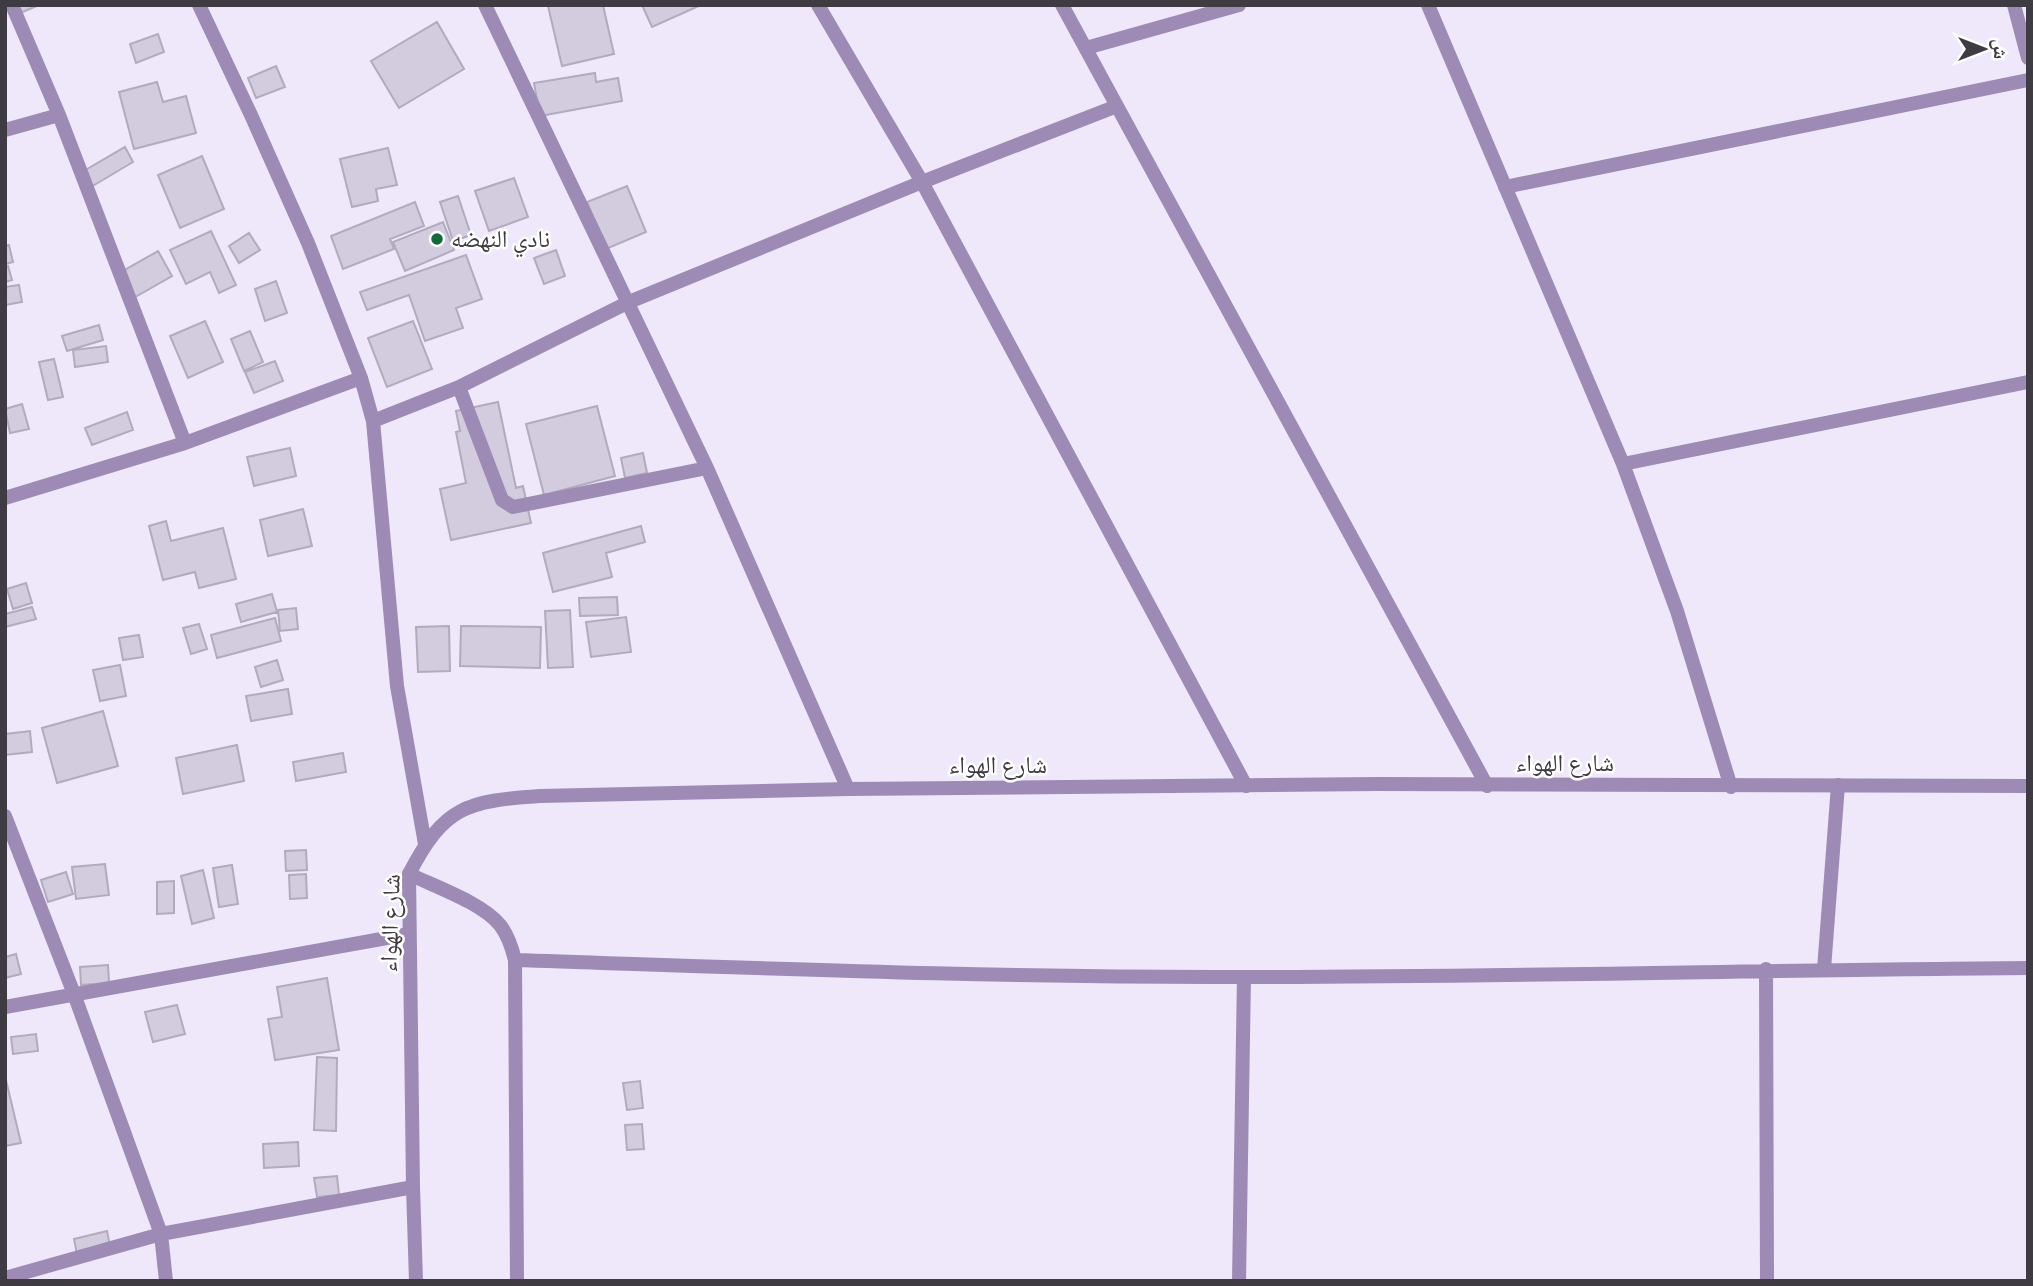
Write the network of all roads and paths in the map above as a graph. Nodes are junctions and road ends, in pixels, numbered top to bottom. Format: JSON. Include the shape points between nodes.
{"nodes":[{"id":1,"x":12,"y":5,"type":"edge"},
{"id":2,"x":199,"y":5,"type":"edge"},
{"id":3,"x":485,"y":5,"type":"edge"},
{"id":4,"x":818,"y":5,"type":"edge"},
{"id":5,"x":1062,"y":5,"type":"edge"},
{"id":6,"x":1239,"y":5,"type":"edge"},
{"id":7,"x":1428,"y":5,"type":"edge"},
{"id":8,"x":2014,"y":5,"type":"edge"},
{"id":9,"x":1086,"y":48,"type":"junction"},
{"id":10,"x":2028,"y":58,"type":"edge"},
{"id":11,"x":2028,"y":80,"type":"edge"},
{"id":12,"x":1117,"y":106,"type":"junction"},
{"id":13,"x":58,"y":115,"type":"junction"},
{"id":14,"x":5,"y":130,"type":"edge"},
{"id":15,"x":922,"y":182,"type":"junction"},
{"id":16,"x":1505,"y":187,"type":"junction"},
{"id":17,"x":629,"y":302,"type":"junction"},
{"id":18,"x":360,"y":378,"type":"junction"},
{"id":19,"x":2028,"y":382,"type":"edge"},
{"id":20,"x":459,"y":387,"type":"junction"},
{"id":21,"x":373,"y":421,"type":"junction"},
{"id":22,"x":185,"y":443,"type":"junction"},
{"id":23,"x":1623,"y":464,"type":"junction"},
{"id":24,"x":707,"y":468,"type":"junction"},
{"id":25,"x":5,"y":498,"type":"edge"},
{"id":26,"x":1838,"y":785,"type":"junction"},
{"id":27,"x":1246,"y":786,"type":"junction"},
{"id":28,"x":1487,"y":786,"type":"junction"},
{"id":29,"x":2028,"y":786,"type":"edge"},
{"id":30,"x":1731,"y":787,"type":"junction"},
{"id":31,"x":848,"y":789,"type":"junction"},
{"id":32,"x":5,"y":816,"type":"edge"},
{"id":33,"x":425,"y":844,"type":"junction"},
{"id":34,"x":410,"y":874,"type":"junction"},
{"id":35,"x":409,"y":934,"type":"junction"},
{"id":36,"x":515,"y":960,"type":"junction"},
{"id":37,"x":2028,"y":968,"type":"edge"},
{"id":38,"x":1766,"y":969,"type":"junction"},
{"id":39,"x":1824,"y":969,"type":"junction"},
{"id":40,"x":1244,"y":977,"type":"junction"},
{"id":41,"x":74,"y":993,"type":"junction"},
{"id":42,"x":5,"y":1007,"type":"edge"},
{"id":43,"x":413,"y":1187,"type":"junction"},
{"id":44,"x":161,"y":1234,"type":"junction"},
{"id":45,"x":5,"y":1278,"type":"edge"},
{"id":46,"x":166,"y":1281,"type":"edge"},
{"id":47,"x":416,"y":1281,"type":"edge"},
{"id":48,"x":517,"y":1281,"type":"edge"},
{"id":49,"x":1239,"y":1281,"type":"edge"},
{"id":50,"x":1767,"y":1281,"type":"edge"}],
"edges":[{"from":1,"to":13,"type":"street"},
{"from":2,"to":18,"type":"street","via":[[308,243]]},
{"from":3,"to":17,"type":"street"},
{"from":4,"to":15,"type":"street"},
{"from":5,"to":9,"type":"street"},
{"from":6,"to":9,"type":"street"},
{"from":7,"to":16,"type":"street"},
{"from":8,"to":10,"type":"street"},
{"from":9,"to":12,"type":"street"},
{"from":11,"to":16,"type":"street"},
{"from":12,"to":15,"type":"street"},
{"from":12,"to":28,"type":"street"},
{"from":13,"to":14,"type":"street"},
{"from":13,"to":22,"type":"street"},
{"from":15,"to":17,"type":"street"},
{"from":15,"to":27,"type":"street"},
{"from":16,"to":23,"type":"street"},
{"from":17,"to":20,"type":"street"},
{"from":17,"to":24,"type":"street"},
{"from":18,"to":21,"type":"street"},
{"from":18,"to":22,"type":"street"},
{"from":19,"to":23,"type":"street"},
{"from":20,"to":21,"type":"street"},
{"from":20,"to":24,"type":"street","via":[[502,500],[513,507]]},
{"from":21,"to":33,"type":"street","via":[[397,686]]},
{"from":22,"to":25,"type":"street"},
{"from":23,"to":30,"type":"street","via":[[1677,611]]},
{"from":24,"to":31,"type":"street"},
{"from":26,"to":29,"type":"street","name":"شارع الهواء"},
{"from":26,"to":30,"type":"street","name":"شارع الهواء"},
{"from":26,"to":39,"type":"street"},
{"from":27,"to":28,"type":"street","name":"شارع الهواء"},
{"from":27,"to":31,"type":"street","name":"شارع الهواء"},
{"from":28,"to":30,"type":"street","name":"شارع الهواء"},
{"from":31,"to":33,"type":"street","name":"شارع الهواء","via":[[507,798],[471,805],[444,821]]},
{"from":32,"to":41,"type":"street"},
{"from":33,"to":34,"type":"street","name":"شارع الهواء"},
{"from":34,"to":35,"type":"street","name":"شارع الهواء"},
{"from":34,"to":36,"type":"street","via":[[487,914],[505,933]]},
{"from":35,"to":41,"type":"street"},
{"from":35,"to":43,"type":"street","name":"شارع الهواء"},
{"from":36,"to":40,"type":"street","via":[[920,974]]},
{"from":36,"to":48,"type":"street"},
{"from":37,"to":39,"type":"street"},
{"from":38,"to":39,"type":"street"},
{"from":38,"to":40,"type":"street"},
{"from":38,"to":50,"type":"street"},
{"from":40,"to":49,"type":"street"},
{"from":41,"to":42,"type":"street"},
{"from":41,"to":44,"type":"street"},
{"from":43,"to":44,"type":"street"},
{"from":43,"to":47,"type":"street","name":"شارع الهواء"},
{"from":44,"to":45,"type":"street"},
{"from":44,"to":46,"type":"street"}]}
